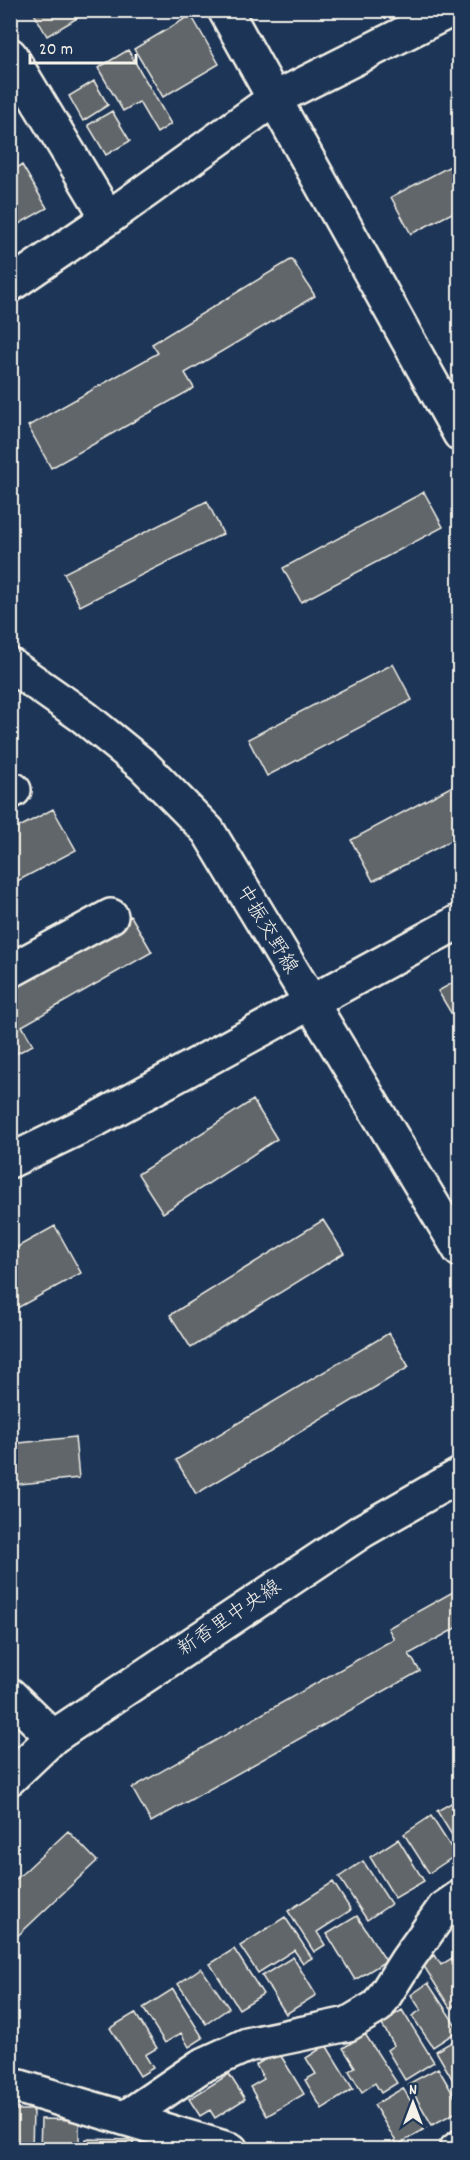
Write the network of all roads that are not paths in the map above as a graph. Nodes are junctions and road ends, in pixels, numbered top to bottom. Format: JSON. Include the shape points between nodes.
{"nodes":[{"id":1,"x":225,"y":10,"type":"edge"},
{"id":2,"x":451,"y":10,"type":"edge"},
{"id":3,"x":10,"y":55,"type":"edge"},
{"id":4,"x":274,"y":99,"type":"junction"},
{"id":5,"x":108,"y":218,"type":"junction"},
{"id":6,"x":10,"y":285,"type":"edge"},
{"id":7,"x":459,"y":434,"type":"edge"},
{"id":8,"x":10,"y":665,"type":"edge"},
{"id":9,"x":111,"y":916,"type":"dead end"},
{"id":10,"x":459,"y":921,"type":"edge"},
{"id":11,"x":10,"y":971,"type":"edge"},
{"id":12,"x":310,"y":1004,"type":"junction"},
{"id":13,"x":10,"y":1161,"type":"edge"},
{"id":14,"x":454,"y":1230,"type":"edge"},
{"id":15,"x":459,"y":1475,"type":"edge"},
{"id":16,"x":10,"y":1695,"type":"edge"},
{"id":17,"x":53,"y":1737,"type":"junction"},
{"id":18,"x":10,"y":1778,"type":"edge"},
{"id":19,"x":459,"y":1897,"type":"edge"},
{"id":20,"x":10,"y":2084,"type":"edge"},
{"id":21,"x":125,"y":2118,"type":"junction"},
{"id":22,"x":157,"y":2138,"type":"edge"},
{"id":23,"x":231,"y":2150,"type":"edge"}],
"edges":[{"from":1,"to":4,"type":"street"},
{"from":2,"to":4,"type":"street"},
{"from":3,"to":5,"type":"street"},
{"from":4,"to":5,"type":"street"},
{"from":4,"to":7,"type":"street"},
{"from":5,"to":6,"type":"street"},
{"from":8,"to":12,"type":"street","name":"中振交野線","via":[[84,717],[142,765],[208,831]]},
{"from":9,"to":11,"type":"street"},
{"from":10,"to":12,"type":"street"},
{"from":12,"to":13,"type":"street","via":[[97,1119]]},
{"from":12,"to":14,"type":"street","name":"中振交野線"},
{"from":15,"to":17,"type":"street","name":"新香里中央線","via":[[362,1531]]},
{"from":16,"to":17,"type":"street"},
{"from":17,"to":18,"type":"street","name":"新香里中央線"},
{"from":19,"to":21,"type":"street","via":[[444,1908],[378,2006],[348,2024],[247,2045],[201,2066]]},
{"from":20,"to":21,"type":"street"},
{"from":21,"to":22,"type":"street"},
{"from":22,"to":23,"type":"street"}]}
